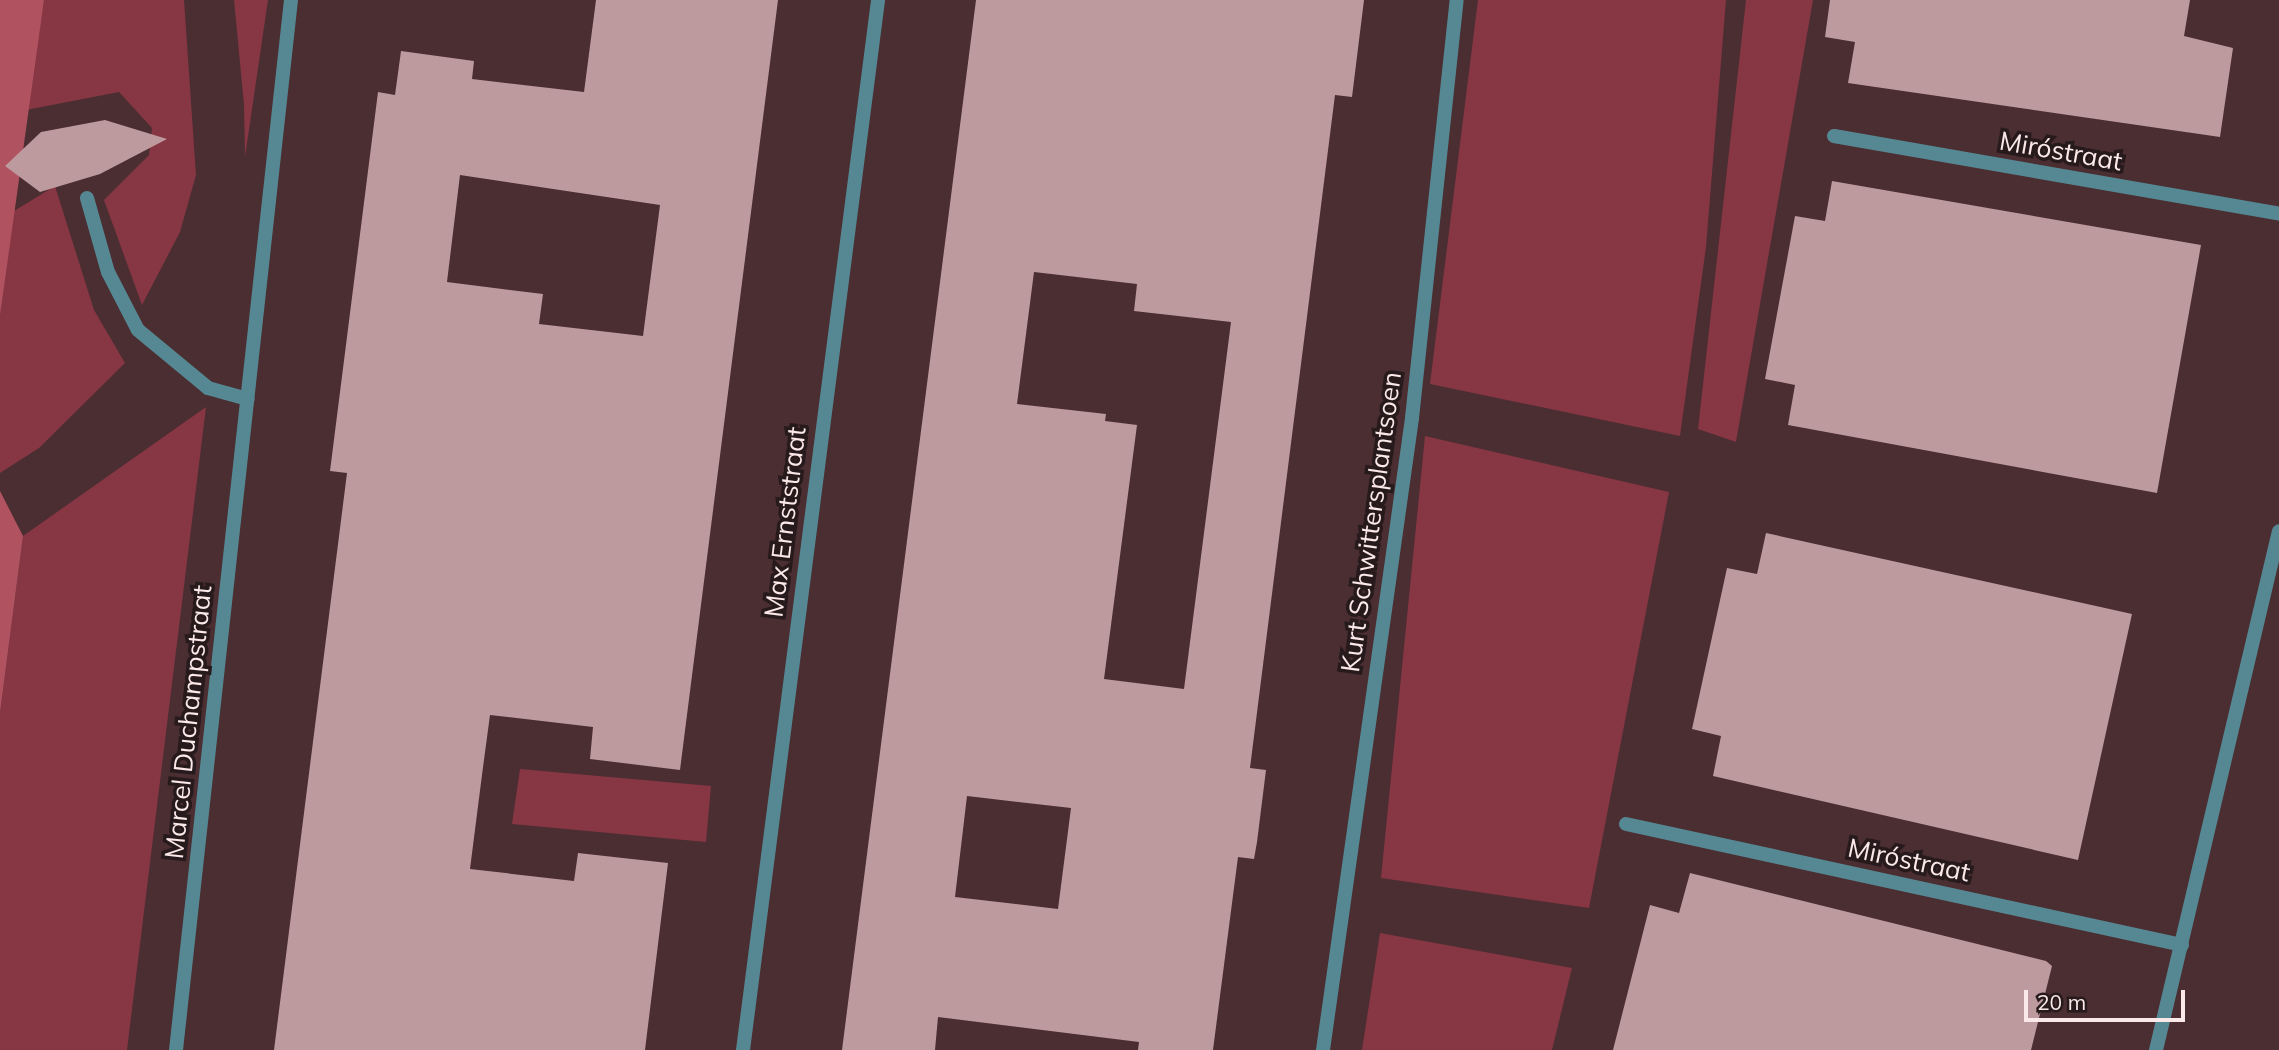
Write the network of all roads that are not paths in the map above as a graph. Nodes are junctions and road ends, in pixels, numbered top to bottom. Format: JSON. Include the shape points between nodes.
{"nodes":[{"id":1,"x":291,"y":0,"type":"edge"},
{"id":2,"x":877,"y":0,"type":"edge"},
{"id":3,"x":1457,"y":0,"type":"edge"},
{"id":4,"x":1834,"y":136,"type":"dead end"},
{"id":5,"x":87,"y":198,"type":"dead end"},
{"id":6,"x":2279,"y":214,"type":"edge"},
{"id":7,"x":248,"y":399,"type":"junction"},
{"id":8,"x":2279,"y":531,"type":"edge"},
{"id":9,"x":1626,"y":824,"type":"dead end"},
{"id":10,"x":2182,"y":945,"type":"junction"},
{"id":11,"x":176,"y":1050,"type":"edge"},
{"id":12,"x":743,"y":1050,"type":"edge"},
{"id":13,"x":1322,"y":1050,"type":"edge"},
{"id":14,"x":2155,"y":1050,"type":"edge"}],
"edges":[{"from":1,"to":7,"type":"street","name":"Marcel Duchampstraat"},
{"from":2,"to":12,"type":"street","name":"Max Ernststraat"},
{"from":3,"to":13,"type":"street","name":"Kurt Schwittersplantsoen","via":[[1412,418]]},
{"from":4,"to":6,"type":"street","name":"Miróstraat"},
{"from":5,"to":7,"type":"street","via":[[108,272],[138,330],[208,388]]},
{"from":7,"to":11,"type":"street","name":"Marcel Duchampstraat"},
{"from":8,"to":10,"type":"street"},
{"from":9,"to":10,"type":"street","name":"Miróstraat"},
{"from":10,"to":14,"type":"street"}]}
